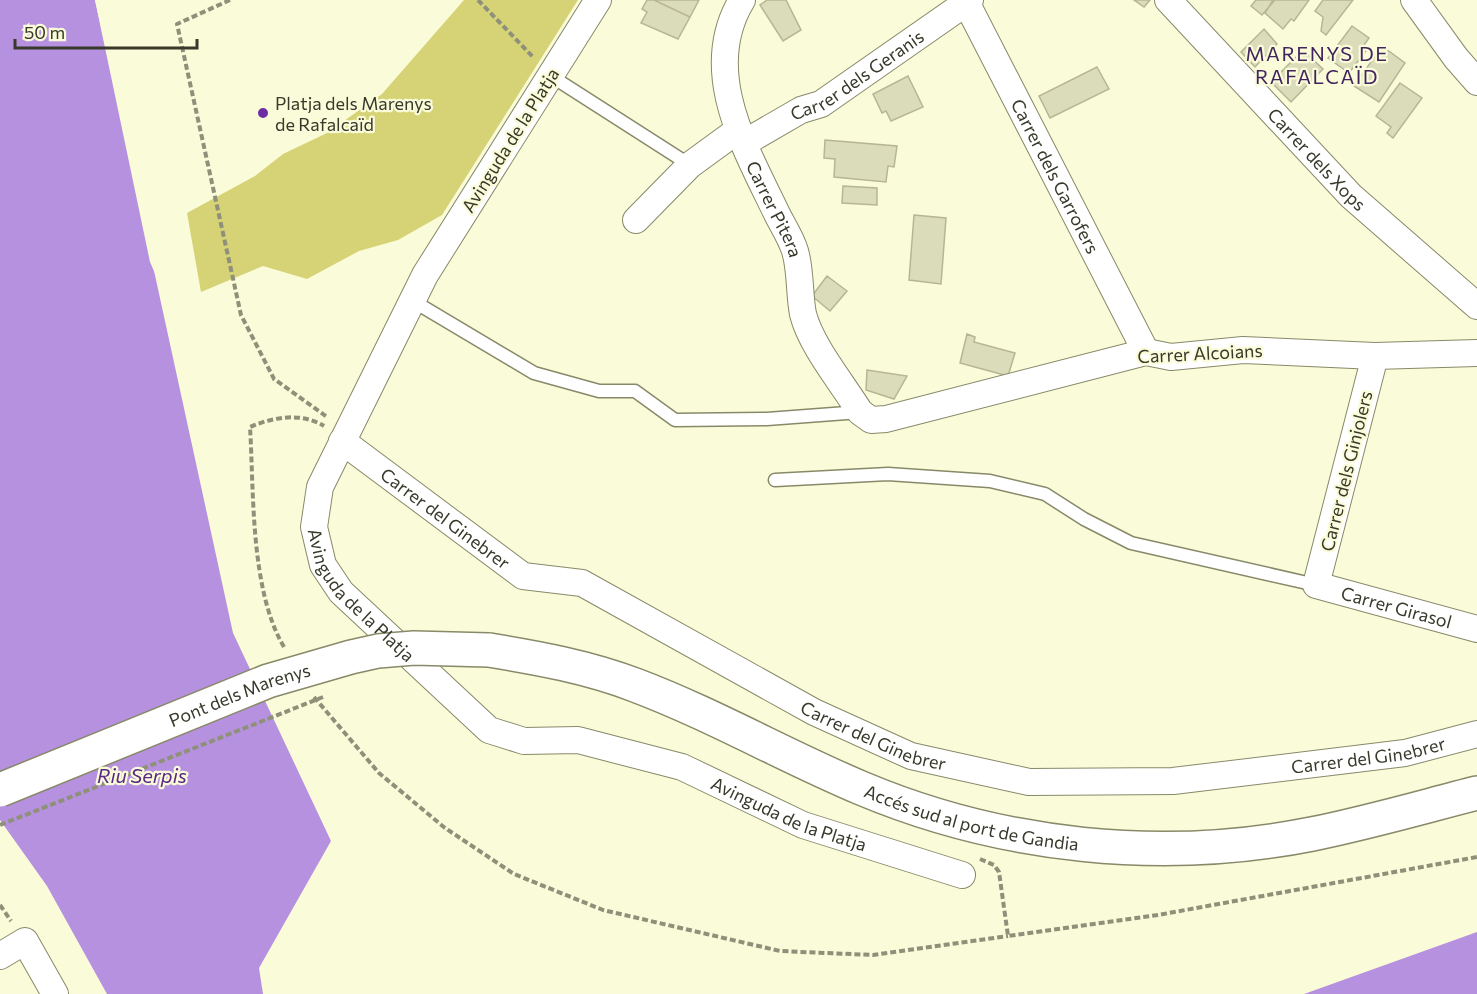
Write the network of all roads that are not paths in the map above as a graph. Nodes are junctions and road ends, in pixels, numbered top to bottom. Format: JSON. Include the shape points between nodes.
{"nodes":[{"id":1,"x":598,"y":0,"type":"edge"},
{"id":2,"x":742,"y":0,"type":"edge"},
{"id":3,"x":1168,"y":0,"type":"edge"},
{"id":4,"x":1414,"y":0,"type":"edge"},
{"id":5,"x":967,"y":1,"type":"edge"},
{"id":6,"x":551,"y":76,"type":"junction"},
{"id":7,"x":1477,"y":82,"type":"edge"},
{"id":8,"x":741,"y":137,"type":"junction"},
{"id":9,"x":690,"y":165,"type":"junction"},
{"id":10,"x":636,"y":220,"type":"dead end"},
{"id":11,"x":413,"y":301,"type":"junction"},
{"id":12,"x":1477,"y":306,"type":"edge"},
{"id":13,"x":1146,"y":352,"type":"junction"},
{"id":14,"x":1477,"y":353,"type":"edge"},
{"id":15,"x":1375,"y":356,"type":"junction"},
{"id":16,"x":861,"y":412,"type":"junction"},
{"id":17,"x":345,"y":436,"type":"junction"},
{"id":18,"x":775,"y":480,"type":"dead end"},
{"id":19,"x":1316,"y":585,"type":"junction"},
{"id":20,"x":1477,"y":629,"type":"edge"},
{"id":21,"x":489,"y":650,"type":"joint"},
{"id":22,"x":1474,"y":729,"type":"edge"},
{"id":23,"x":0,"y":790,"type":"edge"},
{"id":24,"x":1477,"y":793,"type":"edge"},
{"id":25,"x":962,"y":875,"type":"dead end"},
{"id":26,"x":0,"y":956,"type":"edge"},
{"id":27,"x":55,"y":994,"type":"edge"}],
"edges":[{"from":1,"to":6,"type":"street","name":"Avinguda de la Platja"},
{"from":2,"to":8,"type":"street","name":"Carrer Pitera","via":[[728,33],[726,51],[728,101]]},
{"from":3,"to":12,"type":"street","name":"Carrer dels Xops","via":[[1351,196]]},
{"from":4,"to":7,"type":"street"},
{"from":5,"to":8,"type":"street","name":"Carrer dels Geranis","via":[[821,104]]},
{"from":5,"to":13,"type":"street","name":"Carrer dels Garrofers"},
{"from":6,"to":9,"type":"lane"},
{"from":6,"to":11,"type":"street","name":"Avinguda de la Platja","via":[[425,275]]},
{"from":8,"to":9,"type":"street","name":"Carrer dels Geranis"},
{"from":8,"to":16,"type":"street","name":"Carrer Pitera","via":[[795,251],[810,334]]},
{"from":9,"to":10,"type":"street","name":"Carrer dels Geranis"},
{"from":11,"to":16,"type":"lane","via":[[534,373],[599,391],[635,391],[675,420]]},
{"from":11,"to":17,"type":"street","name":"Avinguda de la Platja"},
{"from":13,"to":15,"type":"street","name":"Carrer Alcoians","via":[[1171,357],[1242,350]]},
{"from":13,"to":16,"type":"street","name":"Carrer Alcoians","via":[[886,419],[871,420]]},
{"from":14,"to":15,"type":"street","name":"Carrer Alcoians"},
{"from":15,"to":19,"type":"street","name":"Carrer dels Ginjolers"},
{"from":17,"to":22,"type":"street","name":"Carrer del Ginebrer","via":[[523,576],[582,583],[814,712],[911,756],[1029,782],[1173,781],[1405,753]]},
{"from":17,"to":25,"type":"street","name":"Avinguda de la Platja","via":[[320,487],[314,526],[323,566],[340,592],[489,730],[524,741],[578,740],[682,767],[803,825]]},
{"from":18,"to":19,"type":"lane","via":[[888,474],[990,481],[1045,494],[1131,543]]},
{"from":19,"to":20,"type":"street","name":"Carrer Girasol"},
{"from":21,"to":23,"type":"highway","name":"Pont dels Marenys","bridge":true,"via":[[414,648],[351,657],[268,681]]},
{"from":21,"to":24,"type":"highway","name":"Accés sud al port de Gandia","via":[[563,663],[634,685],[862,788],[959,822],[1082,845],[1189,850],[1310,835]]},
{"from":26,"to":27,"type":"street","via":[[26,942]]}]}
